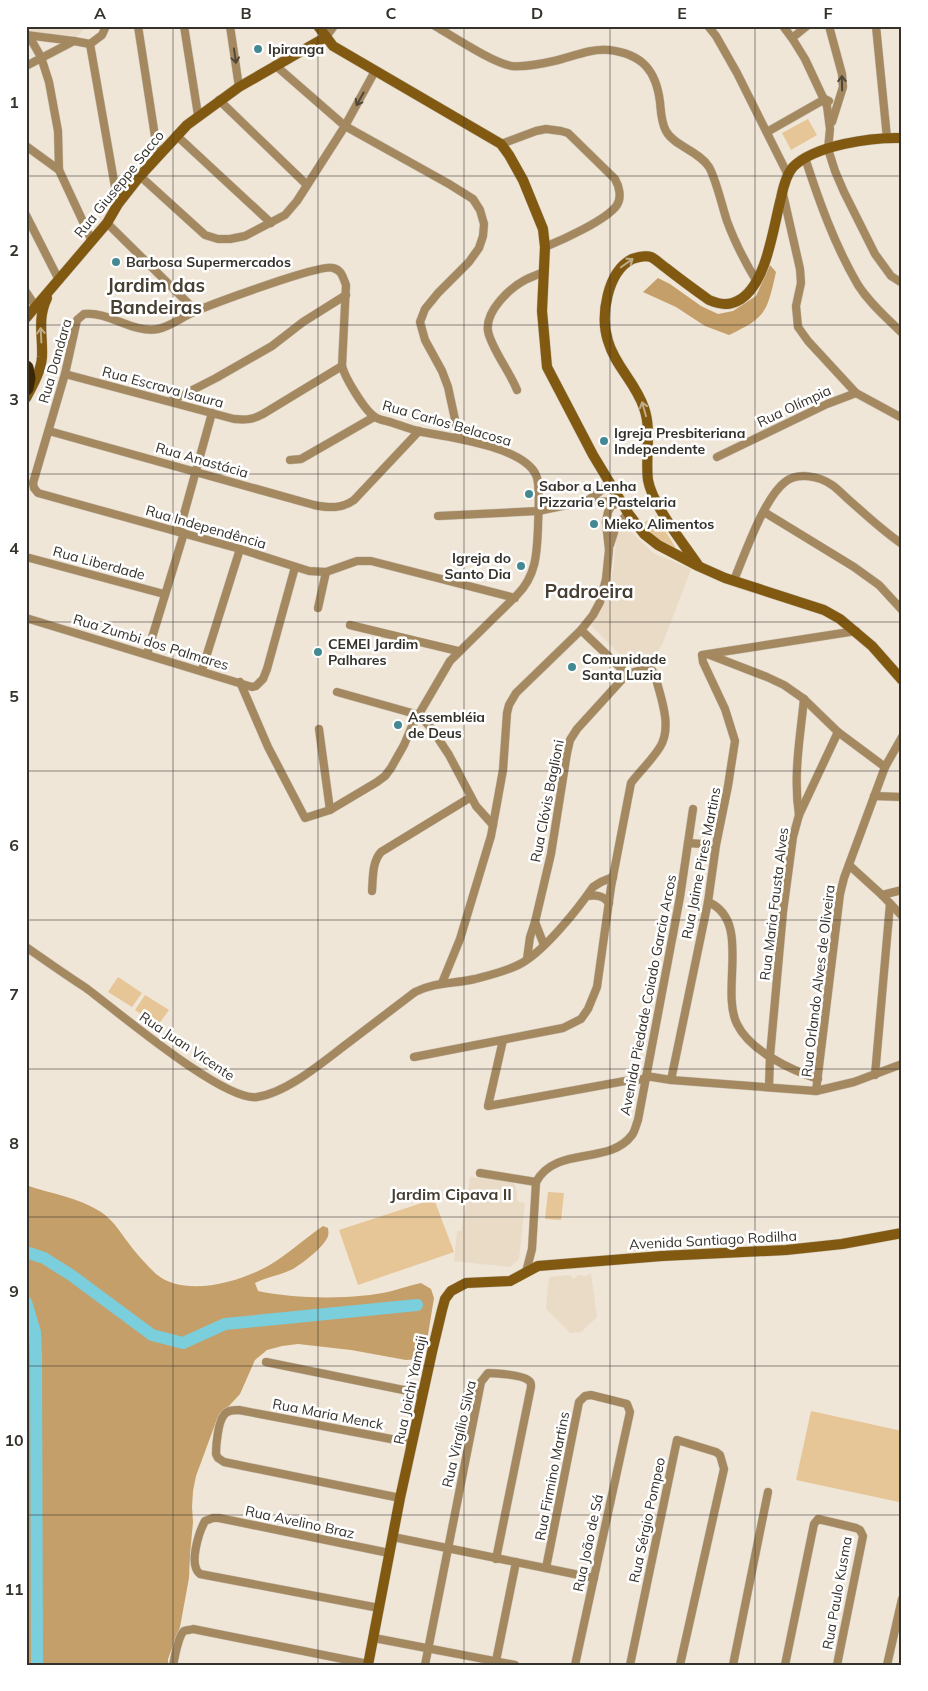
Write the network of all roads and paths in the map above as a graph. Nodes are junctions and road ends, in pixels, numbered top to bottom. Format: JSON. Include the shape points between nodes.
{"nodes":[{"id":1,"x":106,"y":26,"type":"edge"},
{"id":2,"x":138,"y":26,"type":"edge"},
{"id":3,"x":184,"y":26,"type":"edge"},
{"id":4,"x":230,"y":26,"type":"edge"},
{"id":5,"x":318,"y":26,"type":"edge"},
{"id":6,"x":334,"y":26,"type":"edge"},
{"id":7,"x":435,"y":26,"type":"edge"},
{"id":8,"x":708,"y":26,"type":"edge"},
{"id":9,"x":783,"y":26,"type":"edge"},
{"id":10,"x":807,"y":26,"type":"edge"},
{"id":11,"x":829,"y":26,"type":"edge"},
{"id":12,"x":876,"y":26,"type":"edge"},
{"id":13,"x":28,"y":36,"type":"edge"},
{"id":14,"x":326,"y":37,"type":"junction"},
{"id":15,"x":792,"y":38,"type":"junction"},
{"id":16,"x":74,"y":41,"type":"junction"},
{"id":17,"x":90,"y":44,"type":"junction"},
{"id":18,"x":42,"y":57,"type":"junction"},
{"id":19,"x":275,"y":65,"type":"junction"},
{"id":20,"x":26,"y":66,"type":"edge"},
{"id":21,"x":375,"y":71,"type":"junction"},
{"id":22,"x":239,"y":87,"type":"junction"},
{"id":23,"x":825,"y":99,"type":"junction"},
{"id":24,"x":219,"y":100,"type":"junction"},
{"id":25,"x":840,"y":100,"type":"junction"},
{"id":26,"x":198,"y":115,"type":"junction"},
{"id":27,"x":345,"y":126,"type":"junction"},
{"id":28,"x":830,"y":129,"type":"junction"},
{"id":29,"x":768,"y":132,"type":"junction"},
{"id":30,"x":176,"y":135,"type":"junction"},
{"id":31,"x":887,"y":138,"type":"junction"},
{"id":32,"x":902,"y":138,"type":"edge"},
{"id":33,"x":501,"y":144,"type":"junction"},
{"id":34,"x":26,"y":146,"type":"edge"},
{"id":35,"x":828,"y":149,"type":"junction"},
{"id":36,"x":158,"y":156,"type":"junction"},
{"id":37,"x":805,"y":158,"type":"junction"},
{"id":38,"x":59,"y":170,"type":"junction"},
{"id":39,"x":788,"y":175,"type":"junction"},
{"id":40,"x":140,"y":176,"type":"junction"},
{"id":41,"x":307,"y":185,"type":"junction"},
{"id":42,"x":782,"y":192,"type":"junction"},
{"id":43,"x":118,"y":204,"type":"junction"},
{"id":44,"x":26,"y":215,"type":"edge"},
{"id":45,"x":107,"y":223,"type":"junction"},
{"id":46,"x":271,"y":224,"type":"junction"},
{"id":47,"x":92,"y":241,"type":"junction"},
{"id":48,"x":545,"y":247,"type":"junction"},
{"id":49,"x":543,"y":272,"type":"junction"},
{"id":50,"x":59,"y":280,"type":"junction"},
{"id":51,"x":757,"y":282,"type":"junction"},
{"id":52,"x":902,"y":283,"type":"edge"},
{"id":53,"x":26,"y":292,"type":"edge"},
{"id":54,"x":49,"y":292,"type":"junction"},
{"id":55,"x":346,"y":295,"type":"junction"},
{"id":56,"x":36,"y":307,"type":"junction"},
{"id":57,"x":196,"y":311,"type":"junction"},
{"id":58,"x":84,"y":314,"type":"joint"},
{"id":59,"x":26,"y":318,"type":"edge"},
{"id":60,"x":902,"y":333,"type":"edge"},
{"id":61,"x":342,"y":366,"type":"junction"},
{"id":62,"x":26,"y":368,"type":"edge"},
{"id":63,"x":65,"y":374,"type":"junction"},
{"id":64,"x":26,"y":388,"type":"edge"},
{"id":65,"x":518,"y":390,"type":"dead end"},
{"id":66,"x":856,"y":393,"type":"junction"},
{"id":67,"x":26,"y":398,"type":"edge"},
{"id":68,"x":171,"y":401,"type":"junction"},
{"id":69,"x":212,"y":413,"type":"junction"},
{"id":70,"x":374,"y":417,"type":"junction"},
{"id":71,"x":902,"y":418,"type":"edge"},
{"id":72,"x":49,"y":431,"type":"junction"},
{"id":73,"x":419,"y":431,"type":"junction"},
{"id":74,"x":459,"y":438,"type":"junction"},
{"id":75,"x":717,"y":457,"type":"dead end"},
{"id":76,"x":290,"y":460,"type":"dead end"},
{"id":77,"x":195,"y":471,"type":"junction"},
{"id":78,"x":610,"y":484,"type":"junction"},
{"id":79,"x":47,"y":496,"type":"joint"},
{"id":80,"x":587,"y":501,"type":"junction"},
{"id":81,"x":620,"y":502,"type":"junction"},
{"id":82,"x":538,"y":510,"type":"junction"},
{"id":83,"x":764,"y":512,"type":"junction"},
{"id":84,"x":628,"y":513,"type":"junction"},
{"id":85,"x":438,"y":516,"type":"dead end"},
{"id":86,"x":181,"y":532,"type":"junction"},
{"id":87,"x":902,"y":544,"type":"edge"},
{"id":88,"x":240,"y":549,"type":"junction"},
{"id":89,"x":609,"y":550,"type":"junction"},
{"id":90,"x":26,"y":557,"type":"edge"},
{"id":91,"x":295,"y":566,"type":"junction"},
{"id":92,"x":698,"y":566,"type":"junction"},
{"id":93,"x":326,"y":572,"type":"junction"},
{"id":94,"x":734,"y":580,"type":"junction"},
{"id":95,"x":164,"y":594,"type":"junction"},
{"id":96,"x":515,"y":598,"type":"junction"},
{"id":97,"x":318,"y":608,"type":"dead end"},
{"id":98,"x":902,"y":610,"type":"edge"},
{"id":99,"x":26,"y":618,"type":"edge"},
{"id":100,"x":350,"y":625,"type":"dead end"},
{"id":101,"x":581,"y":630,"type":"junction"},
{"id":102,"x":856,"y":631,"type":"junction"},
{"id":103,"x":437,"y":645,"type":"junction"},
{"id":104,"x":458,"y":651,"type":"junction"},
{"id":105,"x":147,"y":654,"type":"junction"},
{"id":106,"x":705,"y":655,"type":"junction"},
{"id":107,"x":450,"y":661,"type":"junction"},
{"id":108,"x":202,"y":670,"type":"junction"},
{"id":109,"x":627,"y":674,"type":"junction"},
{"id":110,"x":902,"y":680,"type":"edge"},
{"id":111,"x":240,"y":682,"type":"junction"},
{"id":112,"x":337,"y":692,"type":"dead end"},
{"id":113,"x":804,"y":700,"type":"junction"},
{"id":114,"x":418,"y":715,"type":"junction"},
{"id":115,"x":319,"y":729,"type":"dead end"},
{"id":116,"x":838,"y":732,"type":"junction"},
{"id":117,"x":902,"y":737,"type":"edge"},
{"id":118,"x":885,"y":768,"type":"junction"},
{"id":119,"x":874,"y":796,"type":"junction"},
{"id":120,"x":471,"y":797,"type":"junction"},
{"id":121,"x":902,"y":797,"type":"edge"},
{"id":122,"x":693,"y":809,"type":"dead end"},
{"id":123,"x":330,"y":810,"type":"junction"},
{"id":124,"x":799,"y":814,"type":"junction"},
{"id":125,"x":305,"y":818,"type":"joint"},
{"id":126,"x":493,"y":825,"type":"junction"},
{"id":127,"x":688,"y":843,"type":"junction"},
{"id":128,"x":716,"y":845,"type":"junction"},
{"id":129,"x":849,"y":865,"type":"junction"},
{"id":130,"x":613,"y":877,"type":"junction"},
{"id":131,"x":372,"y":890,"type":"dead end"},
{"id":132,"x":902,"y":890,"type":"edge"},
{"id":133,"x":882,"y":895,"type":"junction"},
{"id":134,"x":587,"y":896,"type":"junction"},
{"id":135,"x":609,"y":902,"type":"junction"},
{"id":136,"x":708,"y":902,"type":"junction"},
{"id":137,"x":890,"y":904,"type":"junction"},
{"id":138,"x":902,"y":916,"type":"edge"},
{"id":139,"x":535,"y":922,"type":"junction"},
{"id":140,"x":544,"y":945,"type":"junction"},
{"id":141,"x":26,"y":948,"type":"edge"},
{"id":142,"x":527,"y":959,"type":"junction"},
{"id":143,"x":449,"y":969,"type":"junction"},
{"id":144,"x":474,"y":979,"type":"junction"},
{"id":145,"x":442,"y":983,"type":"junction"},
{"id":146,"x":503,"y":1040,"type":"junction"},
{"id":147,"x":770,"y":1056,"type":"junction"},
{"id":148,"x":414,"y":1057,"type":"dead end"},
{"id":149,"x":902,"y":1064,"type":"edge"},
{"id":150,"x":875,"y":1075,"type":"junction"},
{"id":151,"x":646,"y":1078,"type":"junction"},
{"id":152,"x":818,"y":1079,"type":"junction"},
{"id":153,"x":671,"y":1080,"type":"junction"},
{"id":154,"x":769,"y":1087,"type":"junction"},
{"id":155,"x":816,"y":1090,"type":"junction"},
{"id":156,"x":480,"y":1173,"type":"dead end"},
{"id":157,"x":536,"y":1182,"type":"junction"},
{"id":158,"x":902,"y":1233,"type":"edge"},
{"id":159,"x":526,"y":1272,"type":"junction"},
{"id":160,"x":266,"y":1362,"type":"dead end"},
{"id":161,"x":423,"y":1394,"type":"junction"},
{"id":162,"x":627,"y":1426,"type":"joint"},
{"id":163,"x":412,"y":1443,"type":"junction"},
{"id":164,"x":768,"y":1492,"type":"dead end"},
{"id":165,"x":400,"y":1498,"type":"junction"},
{"id":166,"x":393,"y":1537,"type":"junction"},
{"id":167,"x":447,"y":1549,"type":"junction"},
{"id":168,"x":390,"y":1553,"type":"junction"},
{"id":169,"x":496,"y":1559,"type":"junction"},
{"id":170,"x":516,"y":1562,"type":"junction"},
{"id":171,"x":546,"y":1568,"type":"junction"},
{"id":172,"x":594,"y":1578,"type":"junction"},
{"id":173,"x":902,"y":1599,"type":"edge"},
{"id":174,"x":379,"y":1608,"type":"junction"},
{"id":175,"x":374,"y":1638,"type":"junction"},
{"id":176,"x":428,"y":1648,"type":"junction"},
{"id":177,"x":496,"y":1661,"type":"junction"},
{"id":178,"x":483,"y":1662,"type":"edge"},
{"id":179,"x":368,"y":1664,"type":"edge"},
{"id":180,"x":173,"y":1665,"type":"edge"},
{"id":181,"x":424,"y":1665,"type":"edge"},
{"id":182,"x":515,"y":1665,"type":"edge"},
{"id":183,"x":575,"y":1665,"type":"edge"},
{"id":184,"x":630,"y":1665,"type":"edge"},
{"id":185,"x":680,"y":1665,"type":"edge"},
{"id":186,"x":733,"y":1665,"type":"edge"},
{"id":187,"x":785,"y":1665,"type":"edge"},
{"id":188,"x":837,"y":1665,"type":"edge"},
{"id":189,"x":887,"y":1665,"type":"edge"}],
"edges":[{"from":1,"to":17,"type":"street","via":[[102,35]]},
{"from":2,"to":36,"type":"street"},
{"from":3,"to":26,"type":"street"},
{"from":4,"to":22,"type":"street","one_way":true},
{"from":5,"to":14,"type":"main road"},
{"from":6,"to":14,"type":"street"},
{"from":7,"to":51,"type":"street","via":[[512,66],[538,64],[602,50],[627,55],[645,64],[657,84],[664,129],[710,169],[740,253]]},
{"from":8,"to":29,"type":"street"},
{"from":9,"to":15,"type":"street"},
{"from":10,"to":15,"type":"street"},
{"from":25,"to":11,"type":"street","one_way":true,"via":[[844,87]]},
{"from":12,"to":31,"type":"street"},
{"from":13,"to":16,"type":"street"},
{"from":13,"to":18,"type":"street"},
{"from":14,"to":19,"type":"main road","name":"Rua Giuseppe Sacco"},
{"from":14,"to":21,"type":"main road","via":[[333,46]]},
{"from":15,"to":23,"type":"street"},
{"from":16,"to":17,"type":"street"},
{"from":16,"to":18,"type":"street"},
{"from":17,"to":43,"type":"street"},
{"from":18,"to":20,"type":"street"},
{"from":18,"to":38,"type":"street","via":[[58,131]]},
{"from":19,"to":22,"type":"main road","name":"Rua Giuseppe Sacco"},
{"from":19,"to":27,"type":"street"},
{"from":21,"to":27,"type":"street","one_way":true},
{"from":21,"to":33,"type":"main road"},
{"from":22,"to":24,"type":"main road","name":"Rua Giuseppe Sacco"},
{"from":23,"to":25,"type":"street","via":[[832,102]]},
{"from":23,"to":28,"type":"street"},
{"from":23,"to":29,"type":"street"},
{"from":24,"to":26,"type":"main road","name":"Rua Giuseppe Sacco"},
{"from":24,"to":41,"type":"street"},
{"from":25,"to":28,"type":"street"},
{"from":26,"to":30,"type":"main road","name":"Rua Giuseppe Sacco"},
{"from":27,"to":41,"type":"street"},
{"from":27,"to":74,"type":"street","via":[[449,184],[473,199],[480,210],[484,224],[479,248],[425,309],[420,322],[424,340],[448,387]]},
{"from":28,"to":35,"type":"street"},
{"from":29,"to":39,"type":"street"},
{"from":30,"to":36,"type":"main road","name":"Rua Giuseppe Sacco"},
{"from":30,"to":46,"type":"street"},
{"from":31,"to":32,"type":"main road"},
{"from":31,"to":35,"type":"main road"},
{"from":33,"to":48,"type":"main road","via":[[535,206],[543,228]]},
{"from":33,"to":48,"type":"street","via":[[546,129],[568,133],[618,185],[617,205],[609,213]]},
{"from":34,"to":38,"type":"street"},
{"from":35,"to":37,"type":"main road"},
{"from":35,"to":52,"type":"street","via":[[841,185],[876,254],[891,276]]},
{"from":36,"to":40,"type":"main road","name":"Rua Giuseppe Sacco"},
{"from":37,"to":39,"type":"main road"},
{"from":37,"to":60,"type":"street","via":[[824,214],[859,286]]},
{"from":38,"to":47,"type":"street"},
{"from":39,"to":42,"type":"main road"},
{"from":40,"to":43,"type":"main road","name":"Rua Giuseppe Sacco"},
{"from":40,"to":46,"type":"street","via":[[204,235],[230,239]]},
{"from":41,"to":46,"type":"street","via":[[285,215]]},
{"from":42,"to":51,"type":"main road","via":[[764,267]]},
{"from":42,"to":66,"type":"street","via":[[800,269],[796,306],[798,326]]},
{"from":43,"to":45,"type":"main road","name":"Rua Giuseppe Sacco"},
{"from":44,"to":50,"type":"street"},
{"from":45,"to":47,"type":"main road","name":"Rua Giuseppe Sacco"},
{"from":45,"to":57,"type":"street"},
{"from":47,"to":50,"type":"main road","name":"Rua Giuseppe Sacco"},
{"from":48,"to":49,"type":"main road"},
{"from":49,"to":65,"type":"street","via":[[524,280],[499,301],[490,318],[488,330]]},
{"from":49,"to":78,"type":"main road","via":[[542,312],[547,367]]},
{"from":50,"to":54,"type":"main road","name":"Rua Giuseppe Sacco"},
{"from":92,"to":51,"type":"main road","one_way":true,"via":[[651,491],[645,410],[607,340],[608,292],[620,268],[630,260],[644,256],[651,257],[717,303],[728,305],[739,300]]},
{"from":53,"to":56,"type":"street"},
{"from":54,"to":56,"type":"main road","name":"Rua Giuseppe Sacco"},
{"from":67,"to":54,"type":"main road","one_way":true,"via":[[42,359],[40,321]]},
{"from":55,"to":57,"type":"street","name":"Rua Carlos Belacosa","via":[[342,274],[332,267],[321,268]]},
{"from":55,"to":61,"type":"street","name":"Rua Carlos Belacosa"},
{"from":55,"to":68,"type":"street","via":[[302,322],[272,346]]},
{"from":56,"to":59,"type":"main road","name":"Rua Giuseppe Sacco"},
{"from":57,"to":58,"type":"street","name":"Rua Carlos Belacosa","via":[[165,327],[152,329]]},
{"from":58,"to":63,"type":"street","name":"Rua Dandara","via":[[77,320]]},
{"from":61,"to":69,"type":"street","name":"Rua Escrava Isaura","via":[[255,419],[234,419]]},
{"from":61,"to":70,"type":"street","name":"Rua Carlos Belacosa","via":[[354,392]]},
{"from":62,"to":64,"type":"highway"},
{"from":63,"to":68,"type":"street","name":"Rua Escrava Isaura"},
{"from":63,"to":72,"type":"street","name":"Rua Dandara"},
{"from":66,"to":71,"type":"street"},
{"from":66,"to":75,"type":"street","name":"Rua Olímpia"},
{"from":68,"to":69,"type":"street","name":"Rua Escrava Isaura"},
{"from":69,"to":77,"type":"street"},
{"from":70,"to":73,"type":"street","name":"Rua Carlos Belacosa"},
{"from":70,"to":76,"type":"street","via":[[301,459]]},
{"from":72,"to":77,"type":"street","name":"Rua Anastácia"},
{"from":72,"to":79,"type":"street","name":"Rua Dandara","via":[[33,483],[35,490]]},
{"from":73,"to":74,"type":"street","name":"Rua Carlos Belacosa"},
{"from":73,"to":77,"type":"street","name":"Rua Anastácia","via":[[364,491],[348,504],[332,507],[314,505]]},
{"from":74,"to":82,"type":"street","name":"Rua Carlos Belacosa","via":[[489,446],[530,465],[537,476]]},
{"from":77,"to":86,"type":"street"},
{"from":78,"to":80,"type":"street"},
{"from":78,"to":81,"type":"main road"},
{"from":79,"to":86,"type":"street","name":"Rua Independência"},
{"from":80,"to":81,"type":"street"},
{"from":80,"to":82,"type":"street"},
{"from":81,"to":84,"type":"main road"},
{"from":81,"to":89,"type":"street","via":[[611,506],[608,512]]},
{"from":82,"to":85,"type":"street"},
{"from":82,"to":96,"type":"street","name":"Rua Carlos Belacosa","via":[[533,570],[526,586]]},
{"from":83,"to":87,"type":"street","via":[[784,483],[792,478],[814,477],[832,484]]},
{"from":83,"to":94,"type":"street"},
{"from":83,"to":98,"type":"street","via":[[854,567],[879,586]]},
{"from":84,"to":89,"type":"street","via":[[616,529]]},
{"from":84,"to":92,"type":"main road","via":[[644,534],[658,545]]},
{"from":86,"to":88,"type":"street","name":"Rua Independência"},
{"from":86,"to":95,"type":"street"},
{"from":88,"to":91,"type":"street","name":"Rua Independência"},
{"from":88,"to":108,"type":"street"},
{"from":89,"to":101,"type":"street","via":[[600,602]]},
{"from":90,"to":95,"type":"street","name":"Rua Liberdade"},
{"from":91,"to":93,"type":"street","name":"Rua Independência"},
{"from":91,"to":111,"type":"street","via":[[263,680],[256,686]]},
{"from":92,"to":94,"type":"main road"},
{"from":93,"to":96,"type":"street","name":"Rua Independência","via":[[358,561],[370,561]]},
{"from":93,"to":97,"type":"street"},
{"from":94,"to":102,"type":"main road","via":[[824,610]]},
{"from":95,"to":105,"type":"street"},
{"from":96,"to":104,"type":"street","name":"Rua Carlos Belacosa"},
{"from":99,"to":105,"type":"street","name":"Rua Zumbi dos Palmares"},
{"from":100,"to":103,"type":"street"},
{"from":101,"to":109,"type":"street"},
{"from":101,"to":126,"type":"street","via":[[516,693],[509,705],[503,770]]},
{"from":102,"to":106,"type":"street"},
{"from":102,"to":110,"type":"main road"},
{"from":103,"to":104,"type":"street"},
{"from":103,"to":107,"type":"street"},
{"from":104,"to":107,"type":"street","name":"Rua Carlos Belacosa"},
{"from":105,"to":108,"type":"street","name":"Rua Zumbi dos Palmares"},
{"from":106,"to":113,"type":"street","via":[[776,681]]},
{"from":106,"to":128,"type":"street","name":"Rua Jaime Pires Martins","via":[[703,662],[735,741]]},
{"from":107,"to":114,"type":"street","name":"Rua Carlos Belacosa"},
{"from":108,"to":111,"type":"street","name":"Rua Zumbi dos Palmares"},
{"from":109,"to":130,"type":"street","via":[[648,668],[656,675],[665,717],[664,737],[631,784]]},
{"from":109,"to":139,"type":"street","name":"Rua Clóvis Baglioni","via":[[570,740],[551,854]]},
{"from":111,"to":125,"type":"street","name":"Rua Zumbi dos Palmares","via":[[268,747]]},
{"from":112,"to":114,"type":"street"},
{"from":113,"to":116,"type":"street"},
{"from":113,"to":124,"type":"street","via":[[796,768]]},
{"from":114,"to":120,"type":"street","via":[[449,754]]},
{"from":114,"to":123,"type":"street","name":"Rua Carlos Belacosa","via":[[385,776]]},
{"from":115,"to":123,"type":"street"},
{"from":116,"to":118,"type":"street"},
{"from":116,"to":124,"type":"street","name":"Rua Maria Fausta Alves"},
{"from":117,"to":118,"type":"street","name":"Rua Orlando Alves de Oliveira"},
{"from":118,"to":119,"type":"street","name":"Rua Orlando Alves de Oliveira"},
{"from":119,"to":121,"type":"street"},
{"from":119,"to":129,"type":"street","name":"Rua Orlando Alves de Oliveira"},
{"from":120,"to":126,"type":"street"},
{"from":120,"to":131,"type":"street","via":[[381,852],[375,863]]},
{"from":122,"to":127,"type":"street","name":"Avenida Piedade Coiado Garcia Arcos"},
{"from":123,"to":125,"type":"street","name":"Rua Carlos Belacosa"},
{"from":124,"to":147,"type":"street","name":"Rua Maria Fausta Alves","via":[[783,912]]},
{"from":126,"to":143,"type":"street"},
{"from":127,"to":128,"type":"street"},
{"from":127,"to":151,"type":"street","name":"Avenida Piedade Coiado Garcia Arcos"},
{"from":128,"to":136,"type":"street","name":"Rua Jaime Pires Martins"},
{"from":129,"to":133,"type":"street"},
{"from":129,"to":152,"type":"street","name":"Rua Orlando Alves de Oliveira","via":[[840,894]]},
{"from":130,"to":134,"type":"street","name":"Rua Juan Vicente","via":[[593,887]]},
{"from":130,"to":135,"type":"street"},
{"from":132,"to":133,"type":"street"},
{"from":133,"to":137,"type":"street"},
{"from":134,"to":135,"type":"street","via":[[602,896]]},
{"from":134,"to":140,"type":"street","name":"Rua Juan Vicente"},
{"from":135,"to":146,"type":"street","via":[[597,987],[581,1019],[563,1028]]},
{"from":136,"to":147,"type":"street","via":[[724,914],[729,924],[732,1008],[737,1024],[751,1042]]},
{"from":136,"to":153,"type":"street","name":"Rua Jaime Pires Martins"},
{"from":137,"to":138,"type":"street"},
{"from":137,"to":150,"type":"street"},
{"from":139,"to":140,"type":"street"},
{"from":139,"to":142,"type":"street","name":"Rua Clóvis Baglioni"},
{"from":140,"to":142,"type":"street","name":"Rua Juan Vicente"},
{"from":141,"to":145,"type":"street","name":"Rua Juan Vicente","via":[[86,988],[179,1058],[225,1088],[248,1098],[264,1096],[290,1084],[415,992]]},
{"from":142,"to":144,"type":"street","name":"Rua Juan Vicente","via":[[508,969]]},
{"from":143,"to":144,"type":"street","via":[[454,975]]},
{"from":143,"to":145,"type":"street"},
{"from":144,"to":145,"type":"street","name":"Rua Juan Vicente"},
{"from":146,"to":148,"type":"street"},
{"from":146,"to":151,"type":"street","via":[[488,1106]]},
{"from":147,"to":152,"type":"street"},
{"from":147,"to":154,"type":"street","name":"Rua Maria Fausta Alves"},
{"from":149,"to":150,"type":"street"},
{"from":150,"to":155,"type":"street"},
{"from":151,"to":153,"type":"street"},
{"from":151,"to":157,"type":"street","name":"Avenida Piedade Coiado Garcia Arcos","via":[[638,1120],[627,1140],[610,1149],[550,1165]]},
{"from":152,"to":155,"type":"street","name":"Rua Orlando Alves de Oliveira"},
{"from":153,"to":154,"type":"street"},
{"from":154,"to":155,"type":"street"},
{"from":156,"to":157,"type":"street"},
{"from":157,"to":159,"type":"street","via":[[532,1249]]},
{"from":158,"to":159,"type":"main road","name":"Avenida Santiago Rodilha","via":[[786,1250],[538,1266]]},
{"from":159,"to":161,"type":"main road","name":"Rua Joichi Yamaji","via":[[510,1281],[466,1283],[451,1291],[442,1310]]},
{"from":160,"to":161,"type":"street"},
{"from":161,"to":163,"type":"main road","name":"Rua Joichi Yamaji"},
{"from":162,"to":171,"type":"street","name":"Rua Firmino Martins","via":[[630,1412],[627,1404],[591,1395],[579,1402]]},
{"from":162,"to":172,"type":"street","name":"Rua João de Sá"},
{"from":163,"to":165,"type":"main road","name":"Rua Joichi Yamaji"},
{"from":163,"to":165,"type":"street","name":"Rua Maria Menck","via":[[239,1410],[224,1414],[221,1422],[216,1454],[224,1462]]},
{"from":164,"to":186,"type":"street"},
{"from":165,"to":166,"type":"main road","name":"Rua Joichi Yamaji"},
{"from":166,"to":167,"type":"street"},
{"from":166,"to":168,"type":"main road","name":"Rua Joichi Yamaji"},
{"from":167,"to":169,"type":"street"},
{"from":167,"to":169,"type":"street","name":"Rua Virgílio Silva","via":[[481,1382],[488,1373],[526,1379],[531,1387]]},
{"from":167,"to":176,"type":"street","name":"Rua Virgílio Silva"},
{"from":168,"to":174,"type":"main road","name":"Rua Joichi Yamaji"},
{"from":168,"to":174,"type":"street","name":"Rua Avelino Braz","via":[[224,1519],[205,1521],[200,1530],[194,1563],[200,1574]]},
{"from":169,"to":170,"type":"street"},
{"from":170,"to":171,"type":"street"},
{"from":170,"to":177,"type":"street"},
{"from":171,"to":172,"type":"street"},
{"from":172,"to":183,"type":"street","name":"Rua João de Sá"},
{"from":173,"to":189,"type":"street"},
{"from":174,"to":175,"type":"main road","name":"Rua Joichi Yamaji"},
{"from":175,"to":176,"type":"street"},
{"from":175,"to":179,"type":"main road","name":"Rua Joichi Yamaji"},
{"from":176,"to":178,"type":"street"},
{"from":176,"to":181,"type":"street","name":"Rua Virgílio Silva"},
{"from":177,"to":178,"type":"street"},
{"from":177,"to":182,"type":"street"},
{"from":179,"to":180,"type":"street","via":[[193,1629],[183,1633]]},
{"from":184,"to":185,"type":"street","name":"Rua Sérgio Pompeo","via":[[677,1440],[716,1452],[724,1469]]},
{"from":187,"to":188,"type":"street","name":"Rua Paulo Kusma","via":[[818,1519],[856,1528],[862,1533]]}]}
